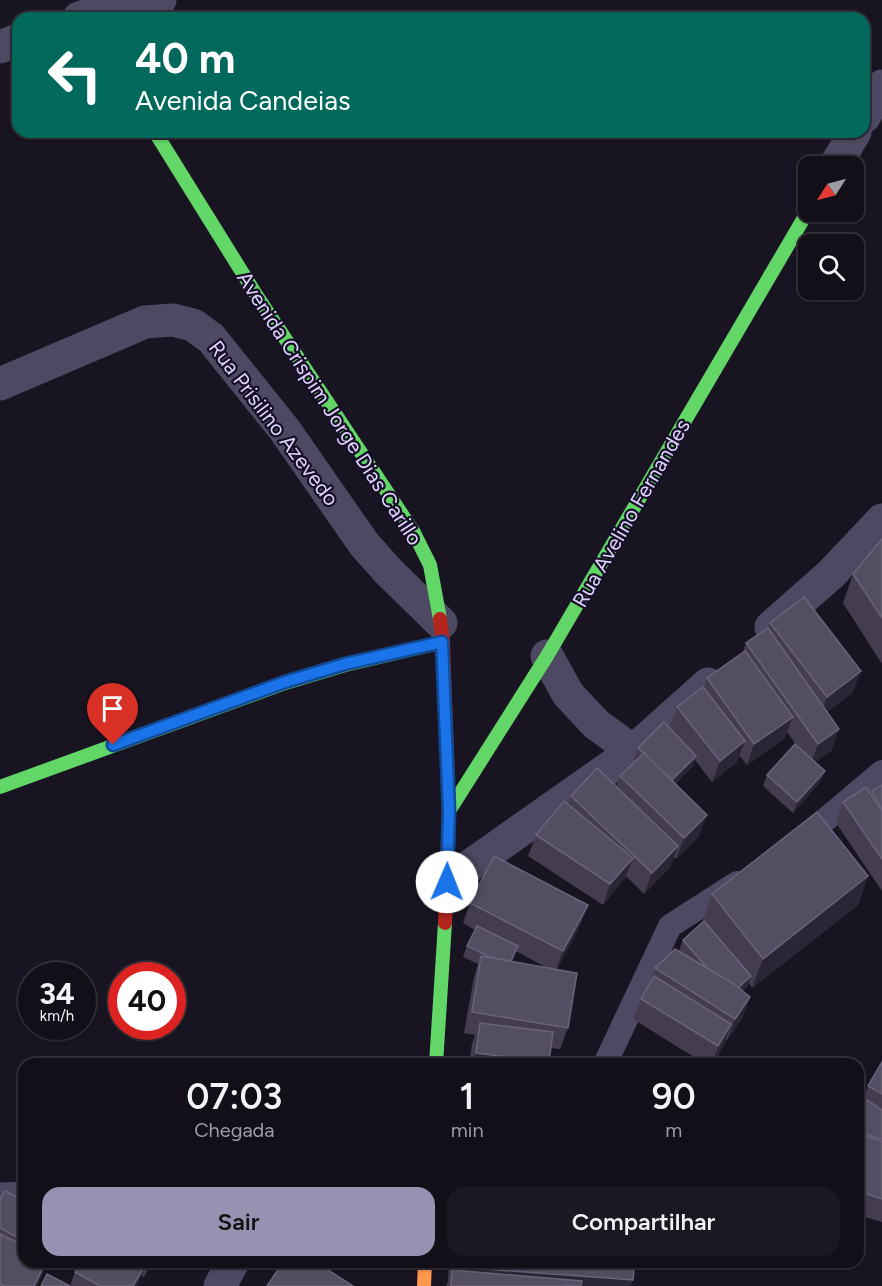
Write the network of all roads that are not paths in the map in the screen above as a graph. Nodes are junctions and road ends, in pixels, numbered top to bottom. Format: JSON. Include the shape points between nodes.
{"nodes":[{"id":1,"x":160,"y":0,"type":"edge"},
{"id":2,"x":90,"y":12,"type":"edge"},
{"id":3,"x":882,"y":86,"type":"edge"},
{"id":4,"x":870,"y":107,"type":"edge"},
{"id":5,"x":160,"y":138,"type":"edge"},
{"id":6,"x":851,"y":138,"type":"edge"},
{"id":7,"x":841,"y":156,"type":"edge"},
{"id":8,"x":802,"y":222,"type":"edge"},
{"id":9,"x":0,"y":384,"type":"edge"},
{"id":10,"x":882,"y":520,"type":"edge"},
{"id":11,"x":442,"y":632,"type":"junction"},
{"id":12,"x":753,"y":643,"type":"edge"},
{"id":13,"x":547,"y":656,"type":"junction"},
{"id":14,"x":728,"y":666,"type":"edge"},
{"id":15,"x":633,"y":751,"type":"junction"},
{"id":16,"x":882,"y":772,"type":"edge"},
{"id":17,"x":0,"y":788,"type":"edge"},
{"id":18,"x":449,"y":811,"type":"junction"},
{"id":19,"x":447,"y":882,"type":"junction"},
{"id":20,"x":436,"y":1058,"type":"edge"},
{"id":21,"x":608,"y":1058,"type":"edge"},
{"id":22,"x":18,"y":1198,"type":"edge"},
{"id":23,"x":0,"y":1199,"type":"edge"},
{"id":24,"x":229,"y":1268,"type":"edge"},
{"id":25,"x":425,"y":1268,"type":"edge"},
{"id":26,"x":220,"y":1286,"type":"edge"},
{"id":27,"x":424,"y":1286,"type":"edge"}],
"edges":[{"from":1,"to":2,"type":"street"},
{"from":3,"to":4,"type":"street"},
{"from":5,"to":11,"type":"street","name":"Avenida Crispim Jorge Dias Carillo","via":[[255,293],[413,531],[430,565]]},
{"from":6,"to":7,"type":"street"},
{"from":8,"to":13,"type":"street","name":"Rua Avelino Fernandes"},
{"from":9,"to":11,"type":"street","name":"Rua Prisilino Azevedo","via":[[145,322],[173,320],[193,325],[211,338],[284,429],[364,544]]},
{"from":10,"to":12,"type":"street","via":[[831,574]]},
{"from":11,"to":17,"type":"street","via":[[285,682]]},
{"from":11,"to":18,"type":"street","name":"Avenida Crispim Jorge Dias Carillo"},
{"from":13,"to":15,"type":"street","via":[[568,694],[596,724]]},
{"from":13,"to":18,"type":"street","name":"Rua Avelino Fernandes"},
{"from":14,"to":15,"type":"street"},
{"from":15,"to":19,"type":"street"},
{"from":16,"to":21,"type":"lane","via":[[798,843],[670,926]]},
{"from":18,"to":19,"type":"street","name":"Avenida Crispim Jorge Dias Carillo"},
{"from":19,"to":20,"type":"street","name":"Avenida Crispim Jorge Dias Carillo"},
{"from":22,"to":23,"type":"street"},
{"from":24,"to":26,"type":"street"},
{"from":25,"to":27,"type":"street"}]}
